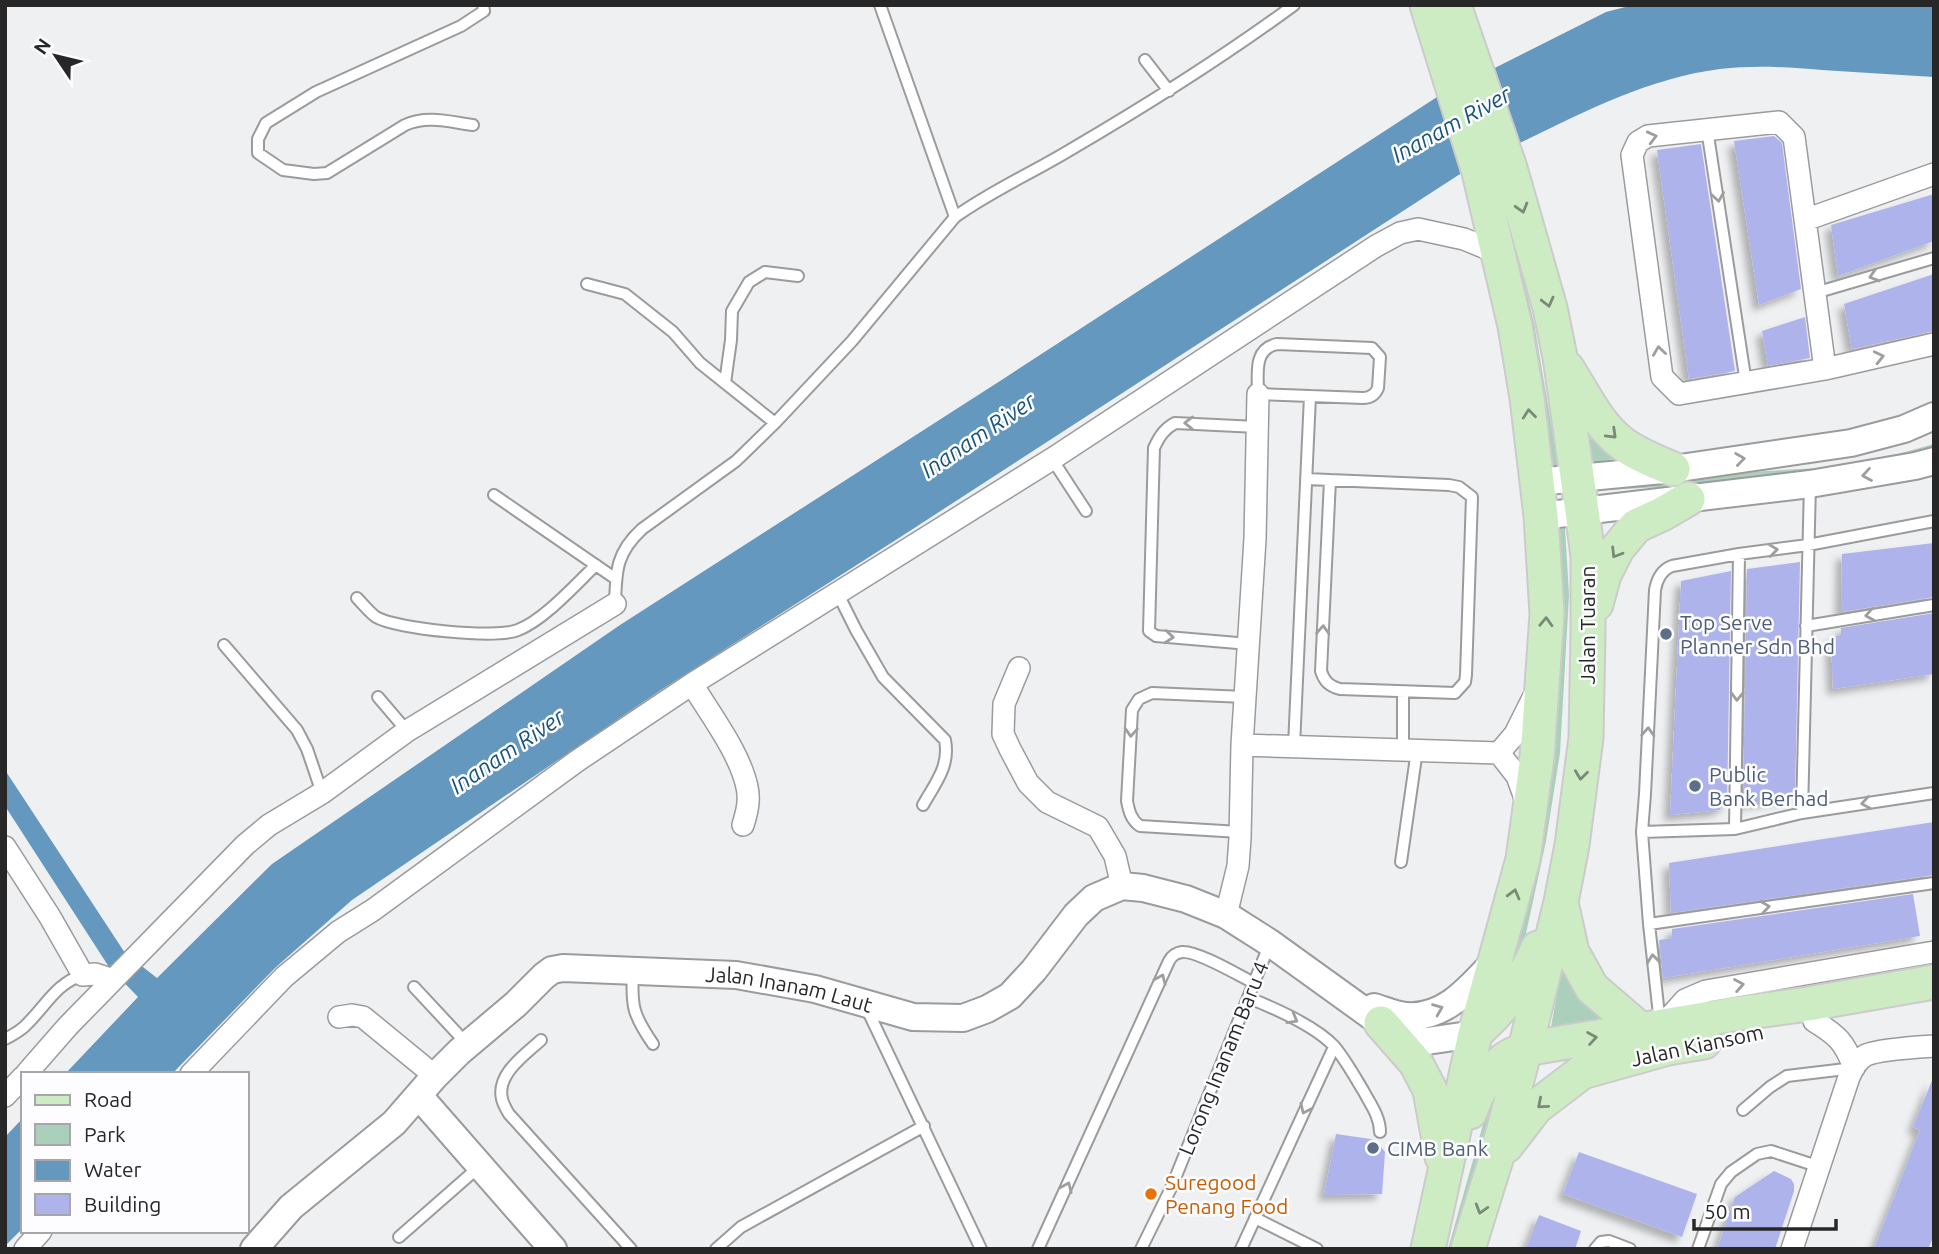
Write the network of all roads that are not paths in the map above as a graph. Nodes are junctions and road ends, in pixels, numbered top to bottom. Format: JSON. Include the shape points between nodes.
{"nodes":[{"id":1,"x":880,"y":5,"type":"edge"},
{"id":2,"x":1294,"y":5,"type":"edge"},
{"id":3,"x":1427,"y":5,"type":"edge"},
{"id":4,"x":1454,"y":5,"type":"edge"},
{"id":5,"x":486,"y":7,"type":"edge"},
{"id":6,"x":1145,"y":60,"type":"dead end"},
{"id":7,"x":1460,"y":63,"type":"junction"},
{"id":8,"x":1169,"y":91,"type":"junction"},
{"id":9,"x":473,"y":125,"type":"dead end"},
{"id":10,"x":1707,"y":130,"type":"junction"},
{"id":11,"x":1495,"y":170,"type":"junction"},
{"id":12,"x":1934,"y":174,"type":"edge"},
{"id":13,"x":955,"y":218,"type":"junction"},
{"id":14,"x":1805,"y":220,"type":"junction"},
{"id":15,"x":1498,"y":253,"type":"junction"},
{"id":16,"x":1934,"y":258,"type":"edge"},
{"id":17,"x":798,"y":276,"type":"dead end"},
{"id":18,"x":587,"y":284,"type":"dead end"},
{"id":19,"x":1815,"y":293,"type":"junction"},
{"id":20,"x":1934,"y":344,"type":"edge"},
{"id":21,"x":1560,"y":358,"type":"junction"},
{"id":22,"x":1825,"y":369,"type":"junction"},
{"id":23,"x":725,"y":383,"type":"junction"},
{"id":24,"x":1746,"y":383,"type":"junction"},
{"id":25,"x":1258,"y":394,"type":"junction"},
{"id":26,"x":1310,"y":396,"type":"junction"},
{"id":27,"x":1934,"y":416,"type":"edge"},
{"id":28,"x":775,"y":423,"type":"junction"},
{"id":29,"x":1257,"y":427,"type":"junction"},
{"id":30,"x":1052,"y":459,"type":"junction"},
{"id":31,"x":1934,"y":461,"type":"edge"},
{"id":32,"x":1673,"y":469,"type":"junction"},
{"id":33,"x":1578,"y":478,"type":"junction"},
{"id":34,"x":1306,"y":479,"type":"junction"},
{"id":35,"x":1329,"y":480,"type":"junction"},
{"id":36,"x":1537,"y":482,"type":"junction"},
{"id":37,"x":1810,"y":484,"type":"junction"},
{"id":38,"x":494,"y":495,"type":"dead end"},
{"id":39,"x":1688,"y":499,"type":"junction"},
{"id":40,"x":1086,"y":511,"type":"dead end"},
{"id":41,"x":1582,"y":511,"type":"junction"},
{"id":42,"x":1541,"y":516,"type":"junction"},
{"id":43,"x":1934,"y":521,"type":"edge"},
{"id":44,"x":1808,"y":545,"type":"junction"},
{"id":45,"x":1739,"y":554,"type":"junction"},
{"id":46,"x":596,"y":565,"type":"junction"},
{"id":47,"x":616,"y":579,"type":"junction"},
{"id":48,"x":837,"y":592,"type":"junction"},
{"id":49,"x":357,"y":598,"type":"dead end"},
{"id":50,"x":614,"y":604,"type":"joint"},
{"id":51,"x":1934,"y":605,"type":"edge"},
{"id":52,"x":1806,"y":626,"type":"junction"},
{"id":53,"x":1588,"y":634,"type":"junction"},
{"id":54,"x":1248,"y":644,"type":"junction"},
{"id":55,"x":224,"y":645,"type":"dead end"},
{"id":56,"x":1019,"y":668,"type":"dead end"},
{"id":57,"x":1544,"y":671,"type":"junction"},
{"id":58,"x":692,"y":684,"type":"junction"},
{"id":59,"x":1403,"y":692,"type":"junction"},
{"id":60,"x":378,"y":697,"type":"dead end"},
{"id":61,"x":1245,"y":697,"type":"junction"},
{"id":62,"x":407,"y":731,"type":"junction"},
{"id":63,"x":1242,"y":745,"type":"junction"},
{"id":64,"x":1294,"y":746,"type":"junction"},
{"id":65,"x":1410,"y":750,"type":"junction"},
{"id":66,"x":1499,"y":753,"type":"junction"},
{"id":67,"x":322,"y":793,"type":"junction"},
{"id":68,"x":1934,"y":793,"type":"edge"},
{"id":69,"x":923,"y":805,"type":"dead end"},
{"id":70,"x":1530,"y":812,"type":"junction"},
{"id":71,"x":1802,"y":813,"type":"junction"},
{"id":72,"x":743,"y":825,"type":"dead end"},
{"id":73,"x":1735,"y":829,"type":"junction"},
{"id":74,"x":1240,"y":832,"type":"junction"},
{"id":75,"x":1642,"y":832,"type":"junction"},
{"id":76,"x":5,"y":847,"type":"edge"},
{"id":77,"x":1401,"y":862,"type":"dead end"},
{"id":78,"x":1934,"y":883,"type":"edge"},
{"id":79,"x":1122,"y":886,"type":"junction"},
{"id":80,"x":1560,"y":902,"type":"junction"},
{"id":81,"x":1226,"y":915,"type":"junction"},
{"id":82,"x":1649,"y":924,"type":"junction"},
{"id":83,"x":1270,"y":943,"type":"junction"},
{"id":84,"x":1934,"y":952,"type":"edge"},
{"id":85,"x":1496,"y":960,"type":"junction"},
{"id":86,"x":633,"y":971,"type":"junction"},
{"id":87,"x":83,"y":975,"type":"junction"},
{"id":88,"x":113,"y":981,"type":"junction"},
{"id":89,"x":1934,"y":982,"type":"edge"},
{"id":90,"x":1254,"y":983,"type":"junction"},
{"id":91,"x":414,"y":987,"type":"dead end"},
{"id":92,"x":1249,"y":998,"type":"junction"},
{"id":93,"x":1934,"y":1000,"type":"edge"},
{"id":94,"x":1348,"y":1001,"type":"junction"},
{"id":95,"x":865,"y":1004,"type":"junction"},
{"id":96,"x":339,"y":1017,"type":"dead end"},
{"id":97,"x":1814,"y":1021,"type":"junction"},
{"id":98,"x":1381,"y":1023,"type":"junction"},
{"id":99,"x":1651,"y":1028,"type":"junction"},
{"id":100,"x":1475,"y":1034,"type":"junction"},
{"id":101,"x":5,"y":1039,"type":"edge"},
{"id":102,"x":541,"y":1040,"type":"dead end"},
{"id":103,"x":653,"y":1044,"type":"dead end"},
{"id":104,"x":468,"y":1045,"type":"junction"},
{"id":105,"x":1334,"y":1046,"type":"junction"},
{"id":106,"x":1934,"y":1046,"type":"edge"},
{"id":107,"x":1525,"y":1049,"type":"junction"},
{"id":108,"x":1854,"y":1068,"type":"junction"},
{"id":109,"x":27,"y":1072,"type":"edge"},
{"id":110,"x":193,"y":1072,"type":"edge"},
{"id":111,"x":21,"y":1078,"type":"edge"},
{"id":112,"x":427,"y":1086,"type":"junction"},
{"id":113,"x":5,"y":1096,"type":"edge"},
{"id":114,"x":1742,"y":1110,"type":"dead end"},
{"id":115,"x":924,"y":1126,"type":"junction"},
{"id":116,"x":1380,"y":1132,"type":"dead end"},
{"id":117,"x":1496,"y":1159,"type":"junction"},
{"id":118,"x":480,"y":1166,"type":"junction"},
{"id":119,"x":1819,"y":1167,"type":"junction"},
{"id":120,"x":1445,"y":1173,"type":"junction"},
{"id":121,"x":1255,"y":1218,"type":"junction"},
{"id":122,"x":39,"y":1233,"type":"edge"},
{"id":123,"x":399,"y":1237,"type":"dead end"},
{"id":124,"x":25,"y":1249,"type":"edge"},
{"id":125,"x":254,"y":1249,"type":"edge"},
{"id":126,"x":552,"y":1249,"type":"edge"},
{"id":127,"x":631,"y":1249,"type":"edge"},
{"id":128,"x":716,"y":1249,"type":"edge"},
{"id":129,"x":981,"y":1249,"type":"edge"},
{"id":130,"x":1038,"y":1249,"type":"edge"},
{"id":131,"x":1141,"y":1249,"type":"edge"},
{"id":132,"x":1241,"y":1249,"type":"edge"},
{"id":133,"x":1317,"y":1249,"type":"edge"},
{"id":134,"x":1428,"y":1249,"type":"edge"},
{"id":135,"x":1468,"y":1249,"type":"edge"},
{"id":136,"x":1595,"y":1249,"type":"edge"},
{"id":137,"x":1630,"y":1249,"type":"edge"},
{"id":138,"x":1698,"y":1249,"type":"edge"},
{"id":139,"x":1792,"y":1249,"type":"edge"}],
"edges":[{"from":1,"to":13,"type":"lane"},
{"from":2,"to":8,"type":"lane"},
{"from":3,"to":7,"type":"main road","name":"Jalan Tuaran"},
{"from":4,"to":7,"type":"main road","name":"Jalan Tuaran"},
{"from":5,"to":9,"type":"lane","via":[[461,26],[316,92],[266,124],[258,139],[258,153],[283,170],[327,173],[417,119]]},
{"from":6,"to":8,"type":"lane"},
{"from":7,"to":11,"type":"main road","name":"Jalan Tuaran"},
{"from":8,"to":13,"type":"lane"},
{"from":10,"to":14,"type":"street","via":[[1779,122],[1794,137]]},
{"from":10,"to":24,"type":"lane","one_way":true},
{"from":24,"to":10,"type":"street","one_way":true,"via":[[1679,394],[1662,377],[1632,155],[1638,142],[1648,136]]},
{"from":11,"to":15,"type":"main road","name":"Jalan Tuaran"},
{"from":11,"to":21,"type":"main road","name":"Jalan Tuaran","one_way":true,"via":[[1547,296]]},
{"from":12,"to":14,"type":"street"},
{"from":13,"to":28,"type":"lane","via":[[852,341]]},
{"from":14,"to":19,"type":"street"},
{"from":15,"to":30,"type":"street","via":[[1464,239],[1418,229],[1400,233]]},
{"from":36,"to":15,"type":"main road","name":"Jalan Tuaran","one_way":true,"via":[[1528,398]]},
{"from":16,"to":19,"type":"lane","one_way":true},
{"from":17,"to":23,"type":"lane","via":[[765,272],[749,282],[732,311]]},
{"from":18,"to":23,"type":"lane","via":[[625,294],[673,332]]},
{"from":19,"to":22,"type":"street"},
{"from":22,"to":20,"type":"street","one_way":true},
{"from":21,"to":32,"type":"main road","one_way":true,"via":[[1604,426],[1623,444]]},
{"from":21,"to":33,"type":"main road","name":"Jalan Tuaran"},
{"from":22,"to":24,"type":"street"},
{"from":23,"to":28,"type":"lane"},
{"from":25,"to":26,"type":"lane"},
{"from":25,"to":26,"type":"lane","via":[[1258,362],[1271,345],[1372,348],[1379,353],[1378,388],[1372,396]]},
{"from":25,"to":29,"type":"street"},
{"from":26,"to":34,"type":"lane"},
{"from":32,"to":27,"type":"street","one_way":true,"via":[[1850,443]]},
{"from":28,"to":47,"type":"lane","via":[[736,461],[629,541]]},
{"from":29,"to":54,"type":"street"},
{"from":29,"to":54,"type":"lane","one_way":true,"via":[[1175,423],[1154,448],[1149,631],[1156,636]]},
{"from":30,"to":40,"type":"lane"},
{"from":30,"to":48,"type":"street"},
{"from":31,"to":37,"type":"street","one_way":true},
{"from":32,"to":33,"type":"street"},
{"from":33,"to":36,"type":"street"},
{"from":33,"to":41,"type":"main road","name":"Jalan Tuaran"},
{"from":34,"to":35,"type":"lane"},
{"from":34,"to":64,"type":"lane"},
{"from":59,"to":35,"type":"lane","one_way":true,"via":[[1340,689],[1327,683],[1321,671]]},
{"from":35,"to":59,"type":"lane","via":[[1449,485],[1472,497],[1465,682],[1455,693]]},
{"from":36,"to":42,"type":"main road","name":"Jalan Tuaran"},
{"from":37,"to":39,"type":"street"},
{"from":37,"to":44,"type":"lane"},
{"from":38,"to":46,"type":"lane"},
{"from":39,"to":41,"type":"street"},
{"from":39,"to":53,"type":"main road","one_way":true,"via":[[1636,526],[1617,549],[1604,575]]},
{"from":41,"to":42,"type":"street"},
{"from":41,"to":53,"type":"main road","name":"Jalan Tuaran"},
{"from":57,"to":42,"type":"main road","name":"Jalan Tuaran","one_way":true,"via":[[1547,614]]},
{"from":43,"to":44,"type":"lane"},
{"from":45,"to":44,"type":"lane","one_way":true},
{"from":44,"to":52,"type":"lane"},
{"from":45,"to":73,"type":"lane","one_way":true},
{"from":75,"to":45,"type":"lane","one_way":true,"via":[[1657,581],[1665,568]]},
{"from":46,"to":47,"type":"lane"},
{"from":46,"to":49,"type":"lane","via":[[548,611],[517,631],[483,633],[394,625],[374,616]]},
{"from":47,"to":50,"type":"lane"},
{"from":48,"to":58,"type":"street"},
{"from":48,"to":69,"type":"lane","via":[[883,677],[945,740],[945,766]]},
{"from":50,"to":62,"type":"street"},
{"from":51,"to":52,"type":"lane","one_way":true},
{"from":52,"to":71,"type":"lane"},
{"from":53,"to":80,"type":"main road","name":"Jalan Tuaran","one_way":true,"via":[[1586,738]]},
{"from":54,"to":61,"type":"street"},
{"from":55,"to":67,"type":"lane","via":[[298,730]]},
{"from":56,"to":79,"type":"street","via":[[1004,705],[1003,734],[1010,749],[1028,783],[1047,802],[1098,827],[1115,856]]},
{"from":57,"to":66,"type":"street","via":[[1515,734]]},
{"from":57,"to":70,"type":"main road","name":"Jalan Tuaran"},
{"from":58,"to":72,"type":"street","via":[[740,762],[749,807]]},
{"from":58,"to":110,"type":"street","via":[[338,932],[284,977]]},
{"from":59,"to":65,"type":"lane"},
{"from":60,"to":62,"type":"lane"},
{"from":61,"to":63,"type":"street"},
{"from":61,"to":74,"type":"lane","one_way":true,"via":[[1152,694],[1139,699],[1132,710],[1127,801],[1140,826]]},
{"from":62,"to":67,"type":"street"},
{"from":63,"to":64,"type":"street"},
{"from":63,"to":74,"type":"street"},
{"from":64,"to":65,"type":"street"},
{"from":65,"to":66,"type":"street"},
{"from":65,"to":77,"type":"lane"},
{"from":66,"to":70,"type":"street","via":[[1517,776]]},
{"from":67,"to":88,"type":"street","via":[[245,845]]},
{"from":68,"to":71,"type":"lane","one_way":true},
{"from":85,"to":70,"type":"main road","name":"Jalan Tuaran","one_way":true,"via":[[1523,859]]},
{"from":71,"to":73,"type":"lane"},
{"from":73,"to":75,"type":"lane"},
{"from":74,"to":81,"type":"street","via":[[1238,866]]},
{"from":75,"to":82,"type":"lane"},
{"from":76,"to":87,"type":"street"},
{"from":82,"to":78,"type":"lane","one_way":true},
{"from":79,"to":81,"type":"street","via":[[1165,892]]},
{"from":79,"to":95,"type":"street","name":"Jalan Inanam Laut","via":[[1094,898],[1010,996],[987,1009],[963,1018],[913,1017]]},
{"from":80,"to":99,"type":"main road","via":[[1573,952],[1592,988]]},
{"from":80,"to":100,"type":"main road","via":[[1527,971],[1502,1008]]},
{"from":80,"to":107,"type":"main road","name":"Jalan Tuaran"},
{"from":81,"to":83,"type":"street"},
{"from":99,"to":82,"type":"lane","one_way":true},
{"from":83,"to":90,"type":"lane","name":"Lorong Inanam Baru 4"},
{"from":83,"to":94,"type":"street"},
{"from":99,"to":84,"type":"street","one_way":true,"via":[[1685,1000],[1706,990]]},
{"from":94,"to":85,"type":"street","one_way":true,"via":[[1406,1016],[1434,1012],[1459,998]]},
{"from":85,"to":100,"type":"main road","name":"Jalan Tuaran"},
{"from":86,"to":95,"type":"street","name":"Jalan Inanam Laut","via":[[736,975],[815,989]]},
{"from":86,"to":103,"type":"lane","via":[[637,1021]]},
{"from":86,"to":104,"type":"street","name":"Jalan Inanam Laut","via":[[552,970]]},
{"from":87,"to":88,"type":"street"},
{"from":87,"to":101,"type":"lane","via":[[57,989],[28,1024]]},
{"from":88,"to":109,"type":"street"},
{"from":89,"to":99,"type":"main road","name":"Jalan Kiansom"},
{"from":90,"to":92,"type":"lane","name":"Lorong Inanam Baru 4"},
{"from":130,"to":90,"type":"lane","one_way":true,"via":[[1174,954],[1195,953]]},
{"from":91,"to":104,"type":"lane"},
{"from":92,"to":105,"type":"lane","one_way":true},
{"from":92,"to":131,"type":"lane","name":"Lorong Inanam Baru 4"},
{"from":93,"to":97,"type":"main road","name":"Jalan Kiansom"},
{"from":94,"to":98,"type":"street"},
{"from":95,"to":115,"type":"lane"},
{"from":96,"to":112,"type":"street","via":[[363,1017]]},
{"from":97,"to":108,"type":"street","via":[[1847,1048]]},
{"from":97,"to":117,"type":"main road","name":"Jalan Kiansom","one_way":true,"via":[[1668,1048],[1582,1072],[1536,1107]]},
{"from":98,"to":100,"type":"street","via":[[1427,1041]]},
{"from":98,"to":120,"type":"main road","via":[[1416,1063],[1430,1090]]},
{"from":107,"to":99,"type":"main road","name":"Jalan Kiansom","one_way":true},
{"from":100,"to":120,"type":"main road","name":"Jalan Tuaran"},
{"from":102,"to":127,"type":"lane","via":[[504,1079],[502,1100],[509,1114]]},
{"from":104,"to":112,"type":"street","name":"Jalan Inanam Laut"},
{"from":105,"to":116,"type":"lane","via":[[1377,1115]]},
{"from":105,"to":121,"type":"lane","one_way":true},
{"from":106,"to":108,"type":"street","via":[[1876,1052]]},
{"from":107,"to":117,"type":"main road","name":"Jalan Tuaran"},
{"from":107,"to":120,"type":"main road","via":[[1504,1060],[1478,1091]]},
{"from":108,"to":114,"type":"lane","via":[[1787,1076]]},
{"from":108,"to":119,"type":"street"},
{"from":111,"to":113,"type":"street"},
{"from":112,"to":118,"type":"street"},
{"from":112,"to":125,"type":"street","name":"Jalan Inanam Laut","via":[[394,1123],[291,1207]]},
{"from":115,"to":128,"type":"lane","via":[[741,1227]]},
{"from":115,"to":129,"type":"lane"},
{"from":117,"to":135,"type":"main road","name":"Jalan Tuaran","one_way":true},
{"from":118,"to":123,"type":"lane"},
{"from":118,"to":126,"type":"street"},
{"from":119,"to":138,"type":"lane","via":[[1771,1151],[1757,1154],[1721,1184]]},
{"from":119,"to":139,"type":"street"},
{"from":120,"to":134,"type":"main road","name":"Jalan Tuaran"},
{"from":121,"to":132,"type":"lane"},
{"from":121,"to":133,"type":"lane"},
{"from":122,"to":124,"type":"street"},
{"from":136,"to":137,"type":"lane","via":[[1609,1241]]}]}
